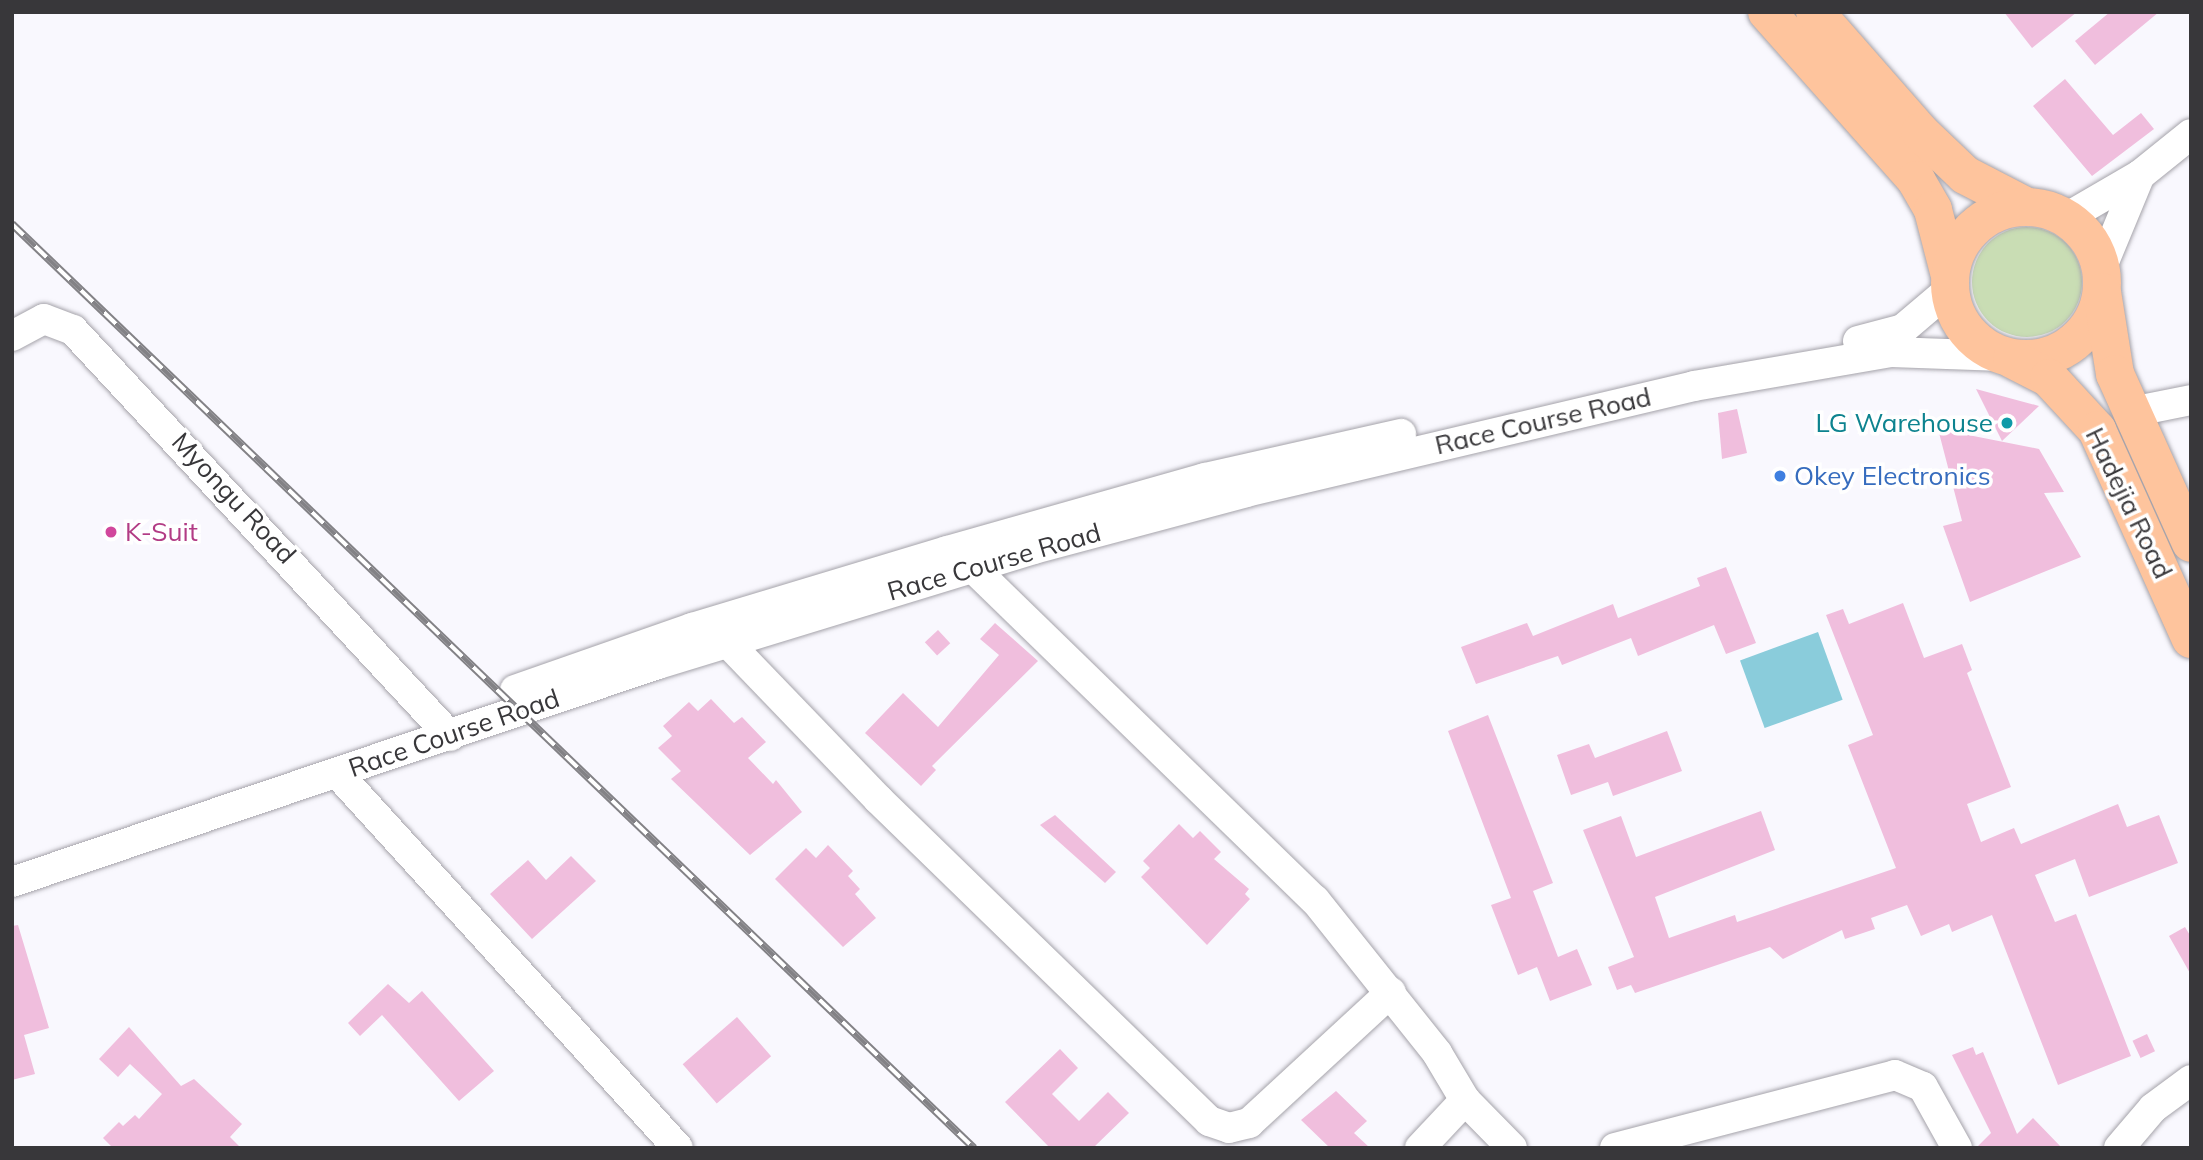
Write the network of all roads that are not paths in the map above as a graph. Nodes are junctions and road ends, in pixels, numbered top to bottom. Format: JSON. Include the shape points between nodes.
{"nodes":[{"id":1,"x":1767,"y":12,"type":"edge"},
{"id":2,"x":1815,"y":12,"type":"edge"},
{"id":3,"x":2191,"y":134,"type":"edge"},
{"id":4,"x":2140,"y":175,"type":"junction"},
{"id":5,"x":2025,"y":206,"type":"junction"},
{"id":6,"x":2066,"y":218,"type":"junction"},
{"id":7,"x":2101,"y":280,"type":"junction"},
{"id":8,"x":1949,"y":281,"type":"junction"},
{"id":9,"x":12,"y":336,"type":"edge"},
{"id":10,"x":2007,"y":358,"type":"junction"},
{"id":11,"x":2191,"y":400,"type":"edge"},
{"id":12,"x":2131,"y":412,"type":"junction"},
{"id":13,"x":2191,"y":543,"type":"edge"},
{"id":14,"x":972,"y":568,"type":"junction"},
{"id":15,"x":2191,"y":639,"type":"edge"},
{"id":16,"x":727,"y":642,"type":"junction"},
{"id":17,"x":444,"y":727,"type":"junction"},
{"id":18,"x":338,"y":774,"type":"junction"},
{"id":19,"x":12,"y":862,"type":"edge"},
{"id":20,"x":12,"y":883,"type":"edge"},
{"id":21,"x":1391,"y":992,"type":"junction"},
{"id":22,"x":2191,"y":1080,"type":"edge"},
{"id":23,"x":1465,"y":1100,"type":"junction"},
{"id":24,"x":678,"y":1148,"type":"edge"},
{"id":25,"x":1420,"y":1148,"type":"edge"},
{"id":26,"x":1512,"y":1148,"type":"edge"},
{"id":27,"x":1615,"y":1148,"type":"edge"},
{"id":28,"x":1957,"y":1148,"type":"edge"},
{"id":29,"x":2119,"y":1148,"type":"edge"}],
"edges":[{"from":1,"to":8,"type":"main road","via":[[1916,180],[1933,210]]},
{"from":2,"to":5,"type":"main road","via":[[1920,132],[1965,175]]},
{"from":3,"to":4,"type":"street"},
{"from":4,"to":6,"type":"street"},
{"from":4,"to":7,"type":"street"},
{"from":5,"to":6,"type":"main road"},
{"from":5,"to":8,"type":"main road","via":[[1998,211],[1975,225],[1957,246]]},
{"from":6,"to":7,"type":"main road","via":[[2094,249]]},
{"from":7,"to":10,"type":"main road","via":[[2089,325],[2062,351]]},
{"from":7,"to":12,"type":"main road","name":"Hadejia Road","via":[[2115,374]]},
{"from":8,"to":10,"type":"main road","via":[[1967,333]]},
{"from":8,"to":17,"type":"street","name":"Race Course Road","via":[[1903,330],[1205,478],[807,592]]},
{"from":9,"to":17,"type":"street","name":"Myongu Road","via":[[44,319],[73,330]]},
{"from":10,"to":14,"type":"street","name":"Race Course Road","via":[[1891,352],[1694,386],[1246,492]]},
{"from":10,"to":15,"type":"main road","name":"Hadejia Road","via":[[2049,378],[2097,430]]},
{"from":11,"to":12,"type":"street"},
{"from":12,"to":13,"type":"main road","name":"Hadejia Road"},
{"from":14,"to":16,"type":"street","name":"Race Course Road"},
{"from":14,"to":21,"type":"street","via":[[1315,900]]},
{"from":16,"to":17,"type":"street","name":"Race Course Road"},
{"from":16,"to":21,"type":"street","via":[[887,809],[1209,1121],[1230,1128],[1249,1123]]},
{"from":17,"to":18,"type":"street","name":"Race Course Road"},
{"from":17,"to":19,"type":"street","name":"Race Course Road"},
{"from":18,"to":20,"type":"street","name":"Race Course Road"},
{"from":18,"to":24,"type":"street"},
{"from":21,"to":23,"type":"street"},
{"from":22,"to":29,"type":"street","via":[[2153,1108]]},
{"from":23,"to":25,"type":"street"},
{"from":23,"to":26,"type":"street"},
{"from":27,"to":28,"type":"street","via":[[1895,1075],[1923,1087]]}]}
